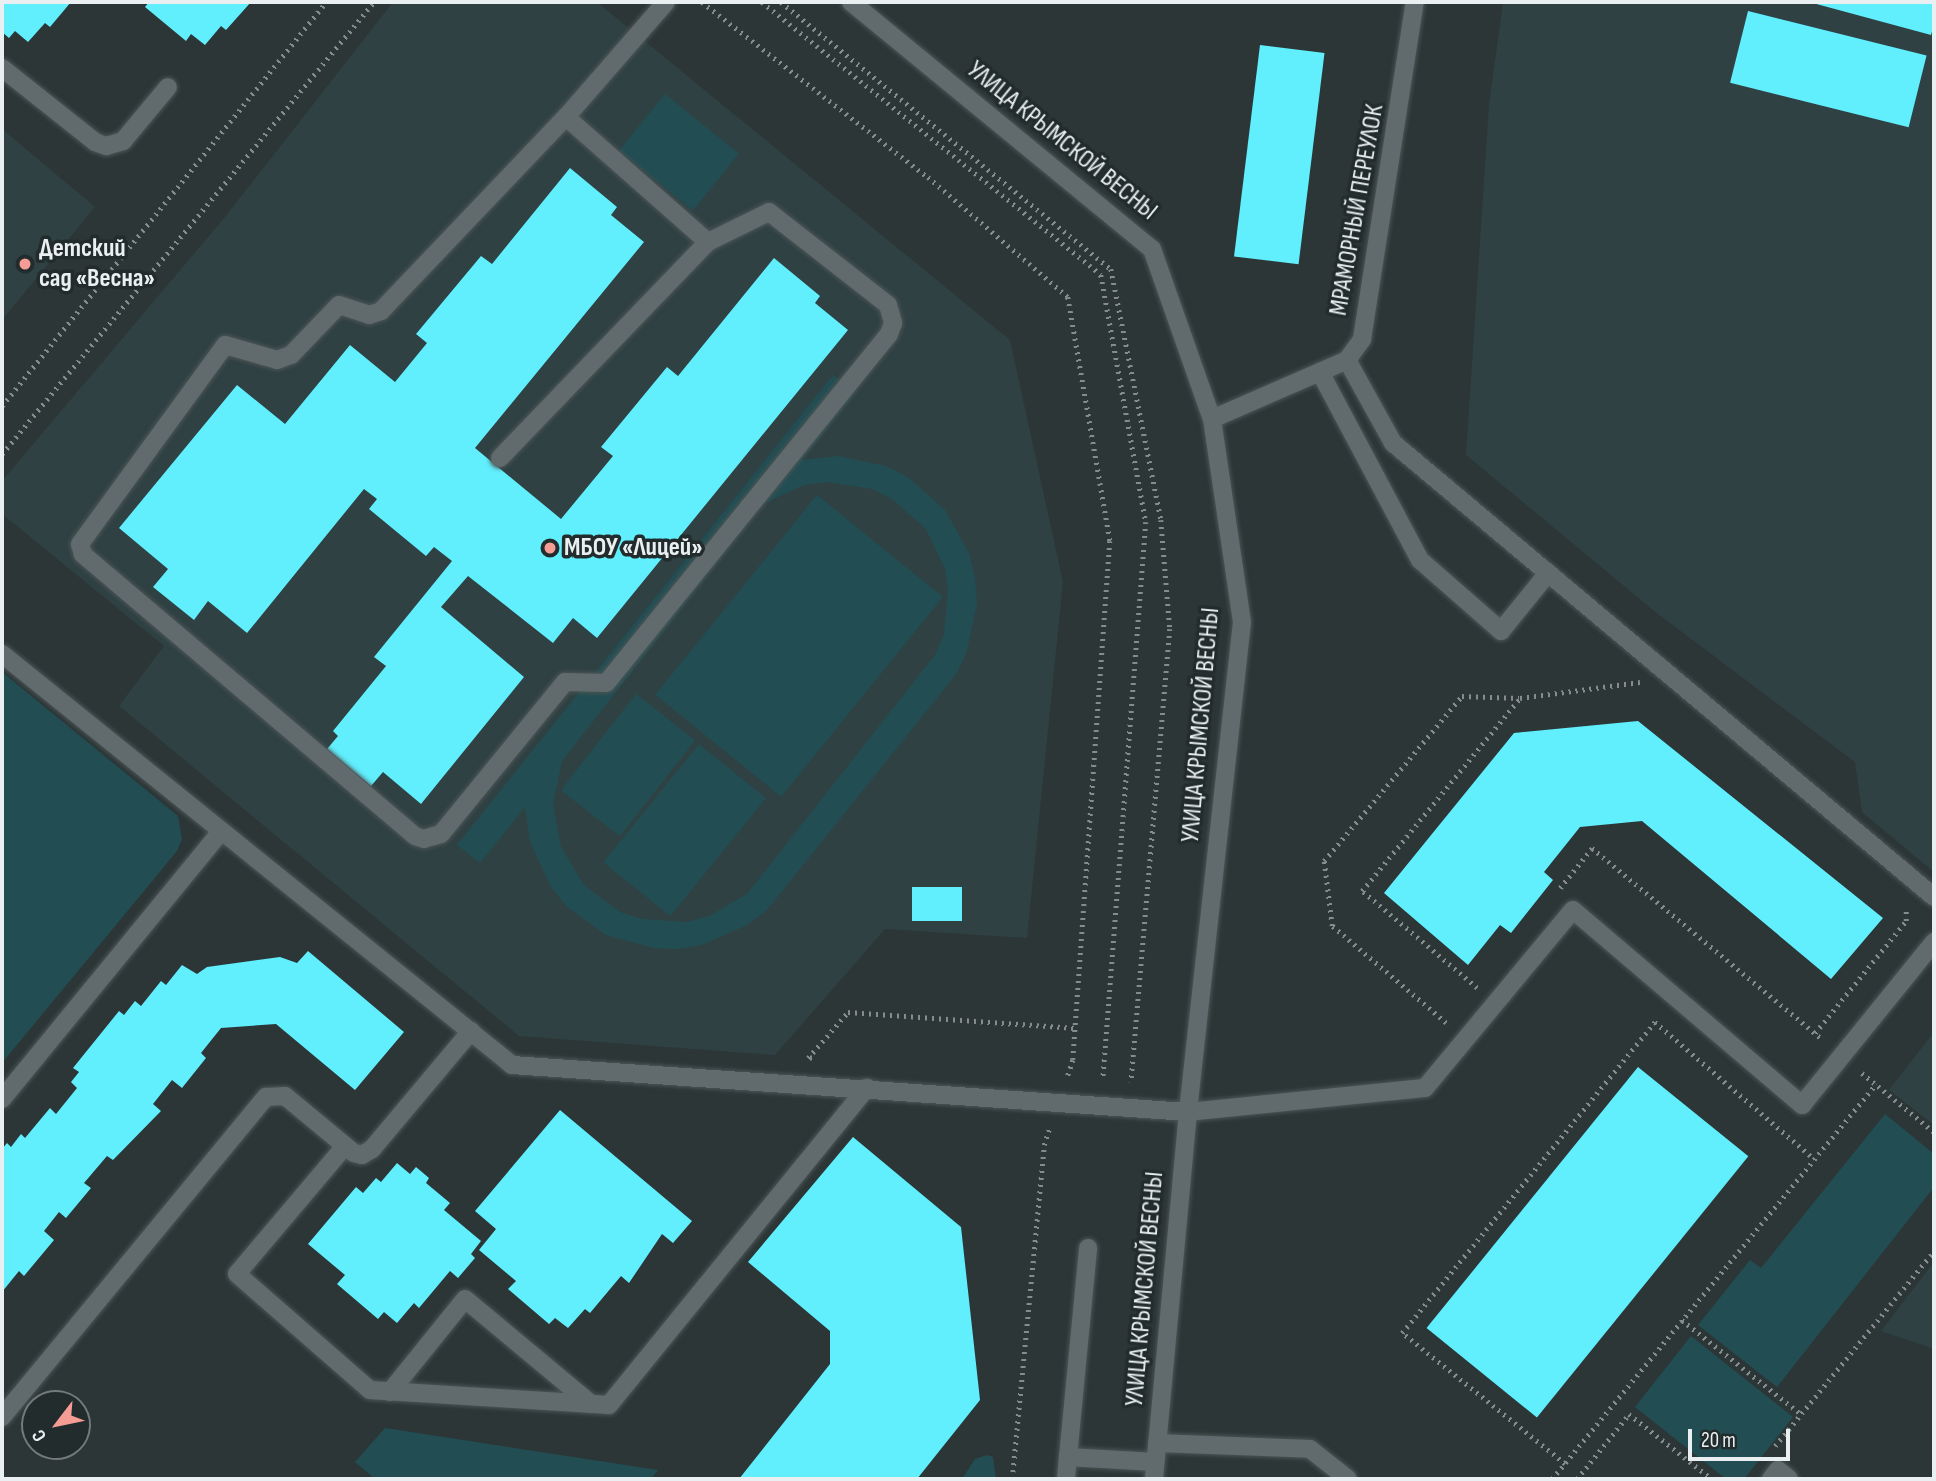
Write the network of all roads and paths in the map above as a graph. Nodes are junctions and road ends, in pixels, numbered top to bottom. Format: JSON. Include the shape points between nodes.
{"nodes":[{"id":1,"x":326,"y":2,"type":"edge"},
{"id":2,"x":374,"y":2,"type":"edge"},
{"id":3,"x":666,"y":2,"type":"edge"},
{"id":4,"x":702,"y":2,"type":"edge"},
{"id":5,"x":762,"y":2,"type":"edge"},
{"id":6,"x":781,"y":2,"type":"edge"},
{"id":7,"x":850,"y":2,"type":"edge"},
{"id":8,"x":1415,"y":2,"type":"edge"},
{"id":9,"x":2,"y":68,"type":"edge"},
{"id":10,"x":168,"y":87,"type":"dead end"},
{"id":11,"x":566,"y":117,"type":"junction"},
{"id":12,"x":708,"y":242,"type":"junction"},
{"id":13,"x":1347,"y":360,"type":"junction"},
{"id":14,"x":1320,"y":372,"type":"junction"},
{"id":15,"x":2,"y":406,"type":"edge"},
{"id":16,"x":1212,"y":419,"type":"junction"},
{"id":17,"x":2,"y":454,"type":"edge"},
{"id":18,"x":500,"y":458,"type":"dead end"},
{"id":19,"x":1548,"y":573,"type":"junction"},
{"id":20,"x":2,"y":654,"type":"edge"},
{"id":21,"x":1652,"y":691,"type":"dead end"},
{"id":22,"x":1520,"y":698,"type":"junction"},
{"id":23,"x":221,"y":831,"type":"junction"},
{"id":24,"x":1557,"y":891,"type":"dead end"},
{"id":25,"x":1934,"y":897,"type":"edge"},
{"id":26,"x":1903,"y":901,"type":"dead end"},
{"id":27,"x":1934,"y":942,"type":"edge"},
{"id":28,"x":1486,"y":978,"type":"dead end"},
{"id":29,"x":1075,"y":1028,"type":"junction"},
{"id":30,"x":471,"y":1031,"type":"junction"},
{"id":31,"x":1815,"y":1033,"type":"junction"},
{"id":32,"x":1465,"y":1039,"type":"junction"},
{"id":33,"x":1842,"y":1056,"type":"junction"},
{"id":34,"x":821,"y":1059,"type":"dead end"},
{"id":35,"x":1055,"y":1075,"type":"dead end"},
{"id":36,"x":1067,"y":1075,"type":"junction"},
{"id":37,"x":1079,"y":1076,"type":"dead end"},
{"id":38,"x":1091,"y":1078,"type":"dead end"},
{"id":39,"x":1103,"y":1079,"type":"junction"},
{"id":40,"x":1113,"y":1080,"type":"dead end"},
{"id":41,"x":1124,"y":1081,"type":"dead end"},
{"id":42,"x":1875,"y":1084,"type":"junction"},
{"id":43,"x":867,"y":1088,"type":"junction"},
{"id":44,"x":2,"y":1099,"type":"edge"},
{"id":45,"x":1059,"y":1100,"type":"junction"},
{"id":46,"x":1188,"y":1112,"type":"junction"},
{"id":47,"x":1934,"y":1132,"type":"edge"},
{"id":48,"x":345,"y":1146,"type":"junction"},
{"id":49,"x":1814,"y":1159,"type":"junction"},
{"id":50,"x":1088,"y":1248,"type":"dead end"},
{"id":51,"x":1934,"y":1251,"type":"edge"},
{"id":52,"x":1682,"y":1320,"type":"junction"},
{"id":53,"x":390,"y":1391,"type":"junction"},
{"id":54,"x":592,"y":1404,"type":"junction"},
{"id":55,"x":1801,"y":1414,"type":"junction"},
{"id":56,"x":2,"y":1418,"type":"edge"},
{"id":57,"x":1157,"y":1443,"type":"junction"},
{"id":58,"x":1771,"y":1451,"type":"dead end"},
{"id":59,"x":1068,"y":1457,"type":"junction"},
{"id":60,"x":1565,"y":1464,"type":"junction"},
{"id":61,"x":1154,"y":1471,"type":"edge"},
{"id":62,"x":1012,"y":1479,"type":"edge"},
{"id":63,"x":1066,"y":1479,"type":"edge"},
{"id":64,"x":1348,"y":1479,"type":"edge"},
{"id":65,"x":1552,"y":1479,"type":"edge"},
{"id":66,"x":1577,"y":1479,"type":"edge"},
{"id":67,"x":1712,"y":1479,"type":"edge"},
{"id":68,"x":1771,"y":1479,"type":"edge"},
{"id":69,"x":1789,"y":1479,"type":"edge"}],
"edges":[{"from":1,"to":15,"type":"path"},
{"from":2,"to":17,"type":"path"},
{"from":3,"to":11,"type":"street"},
{"from":4,"to":29,"type":"path","via":[[928,177],[1068,296],[1110,541]]},
{"from":5,"to":39,"type":"path","via":[[1101,275],[1146,522]]},
{"from":6,"to":41,"type":"path","via":[[1111,269],[1161,520],[1170,629],[1134,1082]]},
{"from":7,"to":16,"type":"street","name":"УЛИЦА КРЫМСКОЙ ВЕСНЫ","via":[[1152,249]]},
{"from":8,"to":13,"type":"street","name":"МРАМОРНЫЙ ПЕРЕУЛОК","via":[[1362,338]]},
{"from":9,"to":10,"type":"street","via":[[94,142],[106,146],[123,141]]},
{"from":11,"to":12,"type":"street"},
{"from":11,"to":12,"type":"street","via":[[381,311],[369,315],[340,305],[291,355],[277,360],[225,345],[80,544],[83,554],[415,836],[424,839],[441,834],[565,682],[606,683],[889,334],[888,305],[769,212]]},
{"from":12,"to":18,"type":"street"},
{"from":13,"to":14,"type":"street"},
{"from":13,"to":19,"type":"street","via":[[1393,443]]},
{"from":14,"to":16,"type":"street"},
{"from":14,"to":19,"type":"street","via":[[1420,560],[1501,631]]},
{"from":16,"to":46,"type":"street","name":"УЛИЦА КРЫМСКОЙ ВЕСНЫ","via":[[1242,622]]},
{"from":19,"to":25,"type":"street"},
{"from":20,"to":23,"type":"street"},
{"from":21,"to":22,"type":"path","via":[[1642,682]]},
{"from":22,"to":28,"type":"path","via":[[1362,891],[1478,988]]},
{"from":22,"to":32,"type":"path","via":[[1462,696],[1324,861],[1332,926]]},
{"from":23,"to":30,"type":"street"},
{"from":23,"to":44,"type":"street"},
{"from":24,"to":31,"type":"path","via":[[1592,848]]},
{"from":26,"to":31,"type":"path","via":[[1906,921]]},
{"from":27,"to":33,"type":"street"},
{"from":29,"to":34,"type":"path","via":[[848,1012],[808,1058]]},
{"from":29,"to":36,"type":"path"},
{"from":30,"to":43,"type":"street","via":[[512,1065]]},
{"from":30,"to":48,"type":"street","via":[[372,1150],[362,1155]]},
{"from":31,"to":33,"type":"path"},
{"from":32,"to":33,"type":"street","via":[[1573,910],[1802,1105]]},
{"from":32,"to":46,"type":"street","via":[[1425,1088]]},
{"from":33,"to":42,"type":"path"},
{"from":35,"to":36,"type":"path"},
{"from":36,"to":37,"type":"path"},
{"from":36,"to":45,"type":"path"},
{"from":38,"to":39,"type":"path"},
{"from":39,"to":40,"type":"path"},
{"from":42,"to":47,"type":"path"},
{"from":42,"to":49,"type":"path"},
{"from":43,"to":45,"type":"street"},
{"from":43,"to":54,"type":"street","via":[[609,1405]]},
{"from":45,"to":46,"type":"street"},
{"from":45,"to":62,"type":"path","via":[[1044,1145]]},
{"from":46,"to":57,"type":"street","name":"УЛИЦА КРЫМСКОЙ ВЕСНЫ"},
{"from":48,"to":53,"type":"street","via":[[237,1274],[370,1390]]},
{"from":48,"to":56,"type":"street","via":[[285,1096],[266,1097]]},
{"from":49,"to":52,"type":"path"},
{"from":49,"to":60,"type":"path","via":[[1655,1022],[1402,1333]]},
{"from":50,"to":59,"type":"street"},
{"from":51,"to":55,"type":"path"},
{"from":52,"to":55,"type":"path"},
{"from":52,"to":60,"type":"path"},
{"from":53,"to":54,"type":"street"},
{"from":53,"to":54,"type":"street","via":[[465,1299]]},
{"from":55,"to":58,"type":"path"},
{"from":57,"to":61,"type":"street","name":"УЛИЦА КРЫМСКОЙ ВЕСНЫ"},
{"from":57,"to":64,"type":"street","via":[[1310,1449]]},
{"from":59,"to":61,"type":"street"},
{"from":59,"to":63,"type":"street"},
{"from":60,"to":65,"type":"path"},
{"from":66,"to":67,"type":"path","via":[[1629,1413]]},
{"from":68,"to":69,"type":"street","via":[[1778,1470]]}]}
